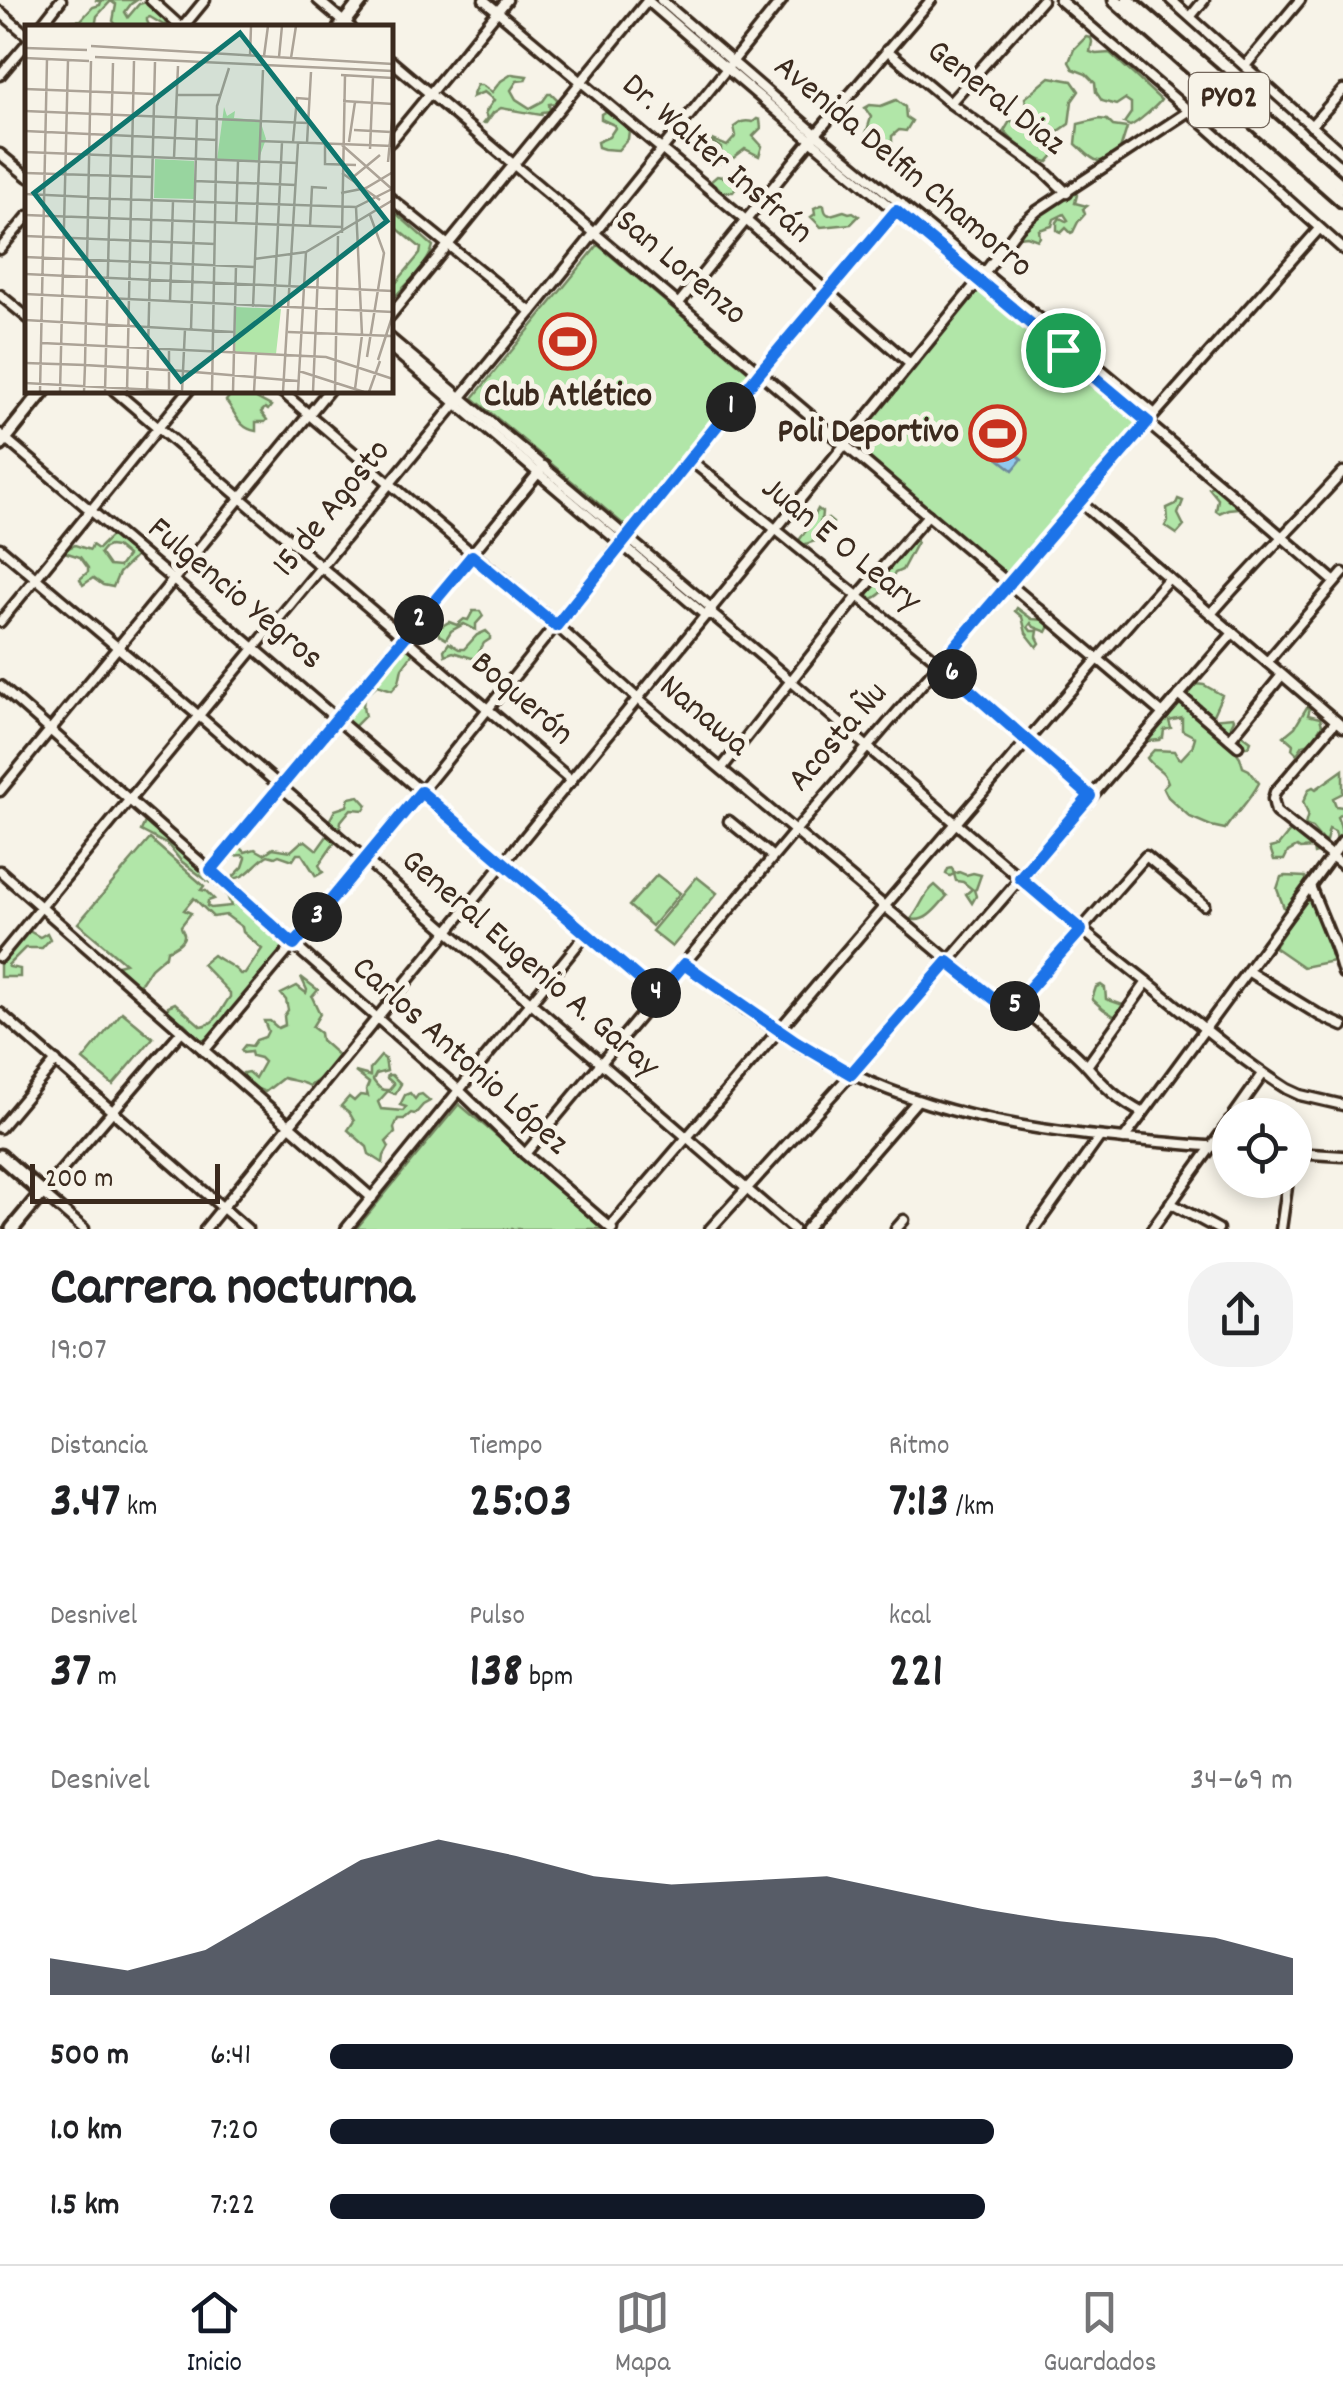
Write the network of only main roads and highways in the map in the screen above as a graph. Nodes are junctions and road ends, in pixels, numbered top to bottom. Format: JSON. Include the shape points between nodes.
{"nodes":[{"id":1,"x":362,"y":0,"type":"edge"},
{"id":2,"x":1115,"y":0,"type":"edge"},
{"id":3,"x":1128,"y":0,"type":"edge"},
{"id":4,"x":346,"y":25,"type":"edge"},
{"id":5,"x":1343,"y":187,"type":"edge"},
{"id":6,"x":1343,"y":201,"type":"edge"},
{"id":7,"x":42,"y":392,"type":"edge"},
{"id":8,"x":2,"y":439,"type":"edge"},
{"id":9,"x":0,"y":1156,"type":"edge"},
{"id":10,"x":12,"y":1229,"type":"edge"}],
"edges":[{"from":1,"to":4,"type":"highway"},
{"from":2,"to":6,"type":"highway","number":"PY02"},
{"from":3,"to":5,"type":"highway","number":"PY02"},
{"from":7,"to":8,"type":"highway"},
{"from":9,"to":10,"type":"highway","via":[[42,1193]]}]}
